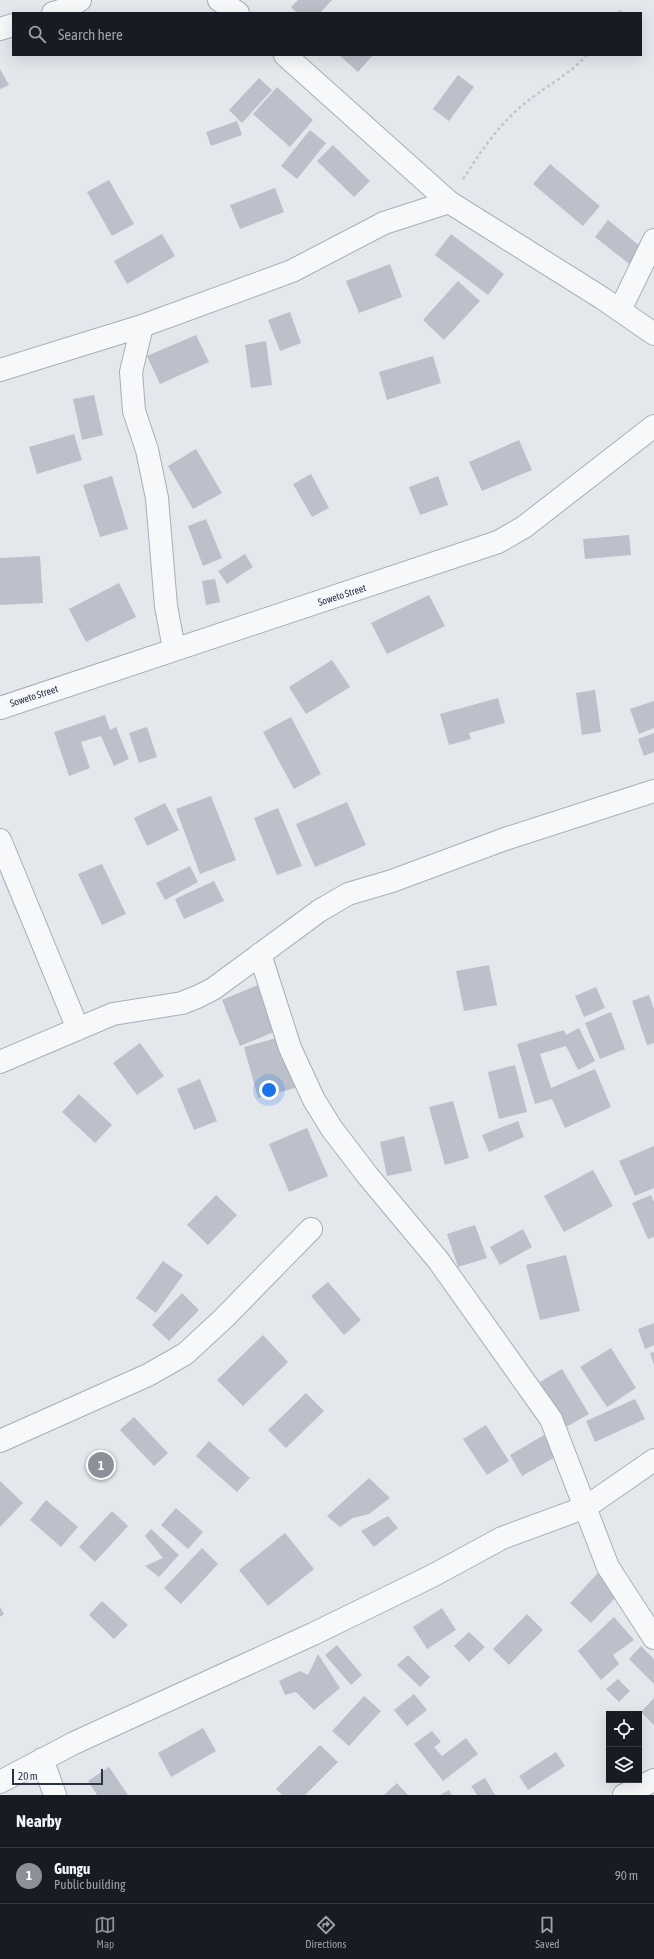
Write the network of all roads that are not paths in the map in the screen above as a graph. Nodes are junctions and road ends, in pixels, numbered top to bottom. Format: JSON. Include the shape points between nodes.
{"nodes":[{"id":1,"x":80,"y":0,"type":"edge"},
{"id":2,"x":219,"y":0,"type":"edge"},
{"id":3,"x":56,"y":12,"type":"edge"},
{"id":4,"x":237,"y":12,"type":"edge"},
{"id":5,"x":12,"y":25,"type":"edge"},
{"id":6,"x":0,"y":29,"type":"edge"},
{"id":7,"x":286,"y":56,"type":"edge"},
{"id":8,"x":449,"y":202,"type":"junction"},
{"id":9,"x":654,"y":240,"type":"edge"},
{"id":10,"x":620,"y":310,"type":"junction"},
{"id":11,"x":142,"y":326,"type":"junction"},
{"id":12,"x":654,"y":334,"type":"edge"},
{"id":13,"x":0,"y":370,"type":"edge"},
{"id":14,"x":654,"y":426,"type":"edge"},
{"id":15,"x":174,"y":649,"type":"junction"},
{"id":16,"x":0,"y":708,"type":"edge"},
{"id":17,"x":654,"y":791,"type":"edge"},
{"id":18,"x":0,"y":840,"type":"edge"},
{"id":19,"x":260,"y":954,"type":"junction"},
{"id":20,"x":78,"y":1029,"type":"junction"},
{"id":21,"x":0,"y":1062,"type":"edge"},
{"id":22,"x":312,"y":1229,"type":"dead end"},
{"id":23,"x":0,"y":1441,"type":"edge"},
{"id":24,"x":654,"y":1460,"type":"edge"},
{"id":25,"x":586,"y":1507,"type":"junction"},
{"id":26,"x":654,"y":1638,"type":"edge"},
{"id":27,"x":42,"y":1759,"type":"junction"},
{"id":28,"x":654,"y":1780,"type":"edge"},
{"id":29,"x":0,"y":1782,"type":"edge"},
{"id":30,"x":55,"y":1795,"type":"edge"},
{"id":31,"x":624,"y":1795,"type":"edge"}],
"edges":[{"from":1,"to":3,"type":"street","via":[[67,9]]},
{"from":2,"to":4,"type":"street"},
{"from":5,"to":6,"type":"street"},
{"from":7,"to":8,"type":"street"},
{"from":8,"to":10,"type":"street"},
{"from":8,"to":11,"type":"street","via":[[384,223],[292,271]]},
{"from":9,"to":10,"type":"street"},
{"from":10,"to":12,"type":"street"},
{"from":11,"to":13,"type":"street"},
{"from":11,"to":15,"type":"street","via":[[131,372],[134,411],[147,450],[157,498],[166,606]]},
{"from":14,"to":15,"type":"street","name":"Soweto Street","via":[[524,527],[498,542]]},
{"from":15,"to":16,"type":"street","name":"Soweto Street"},
{"from":17,"to":19,"type":"street","via":[[348,894],[319,911]]},
{"from":18,"to":20,"type":"street"},
{"from":19,"to":20,"type":"street","via":[[198,998],[113,1014]]},
{"from":19,"to":25,"type":"street","via":[[290,1048],[314,1100],[363,1170],[438,1260],[551,1419]]},
{"from":20,"to":21,"type":"street"},
{"from":22,"to":23,"type":"street","via":[[185,1354],[148,1375]]},
{"from":24,"to":25,"type":"street"},
{"from":25,"to":26,"type":"street","via":[[608,1567]]},
{"from":25,"to":27,"type":"street","via":[[502,1538],[355,1614]]},
{"from":27,"to":29,"type":"street"},
{"from":27,"to":30,"type":"street"},
{"from":28,"to":31,"type":"street"}]}
